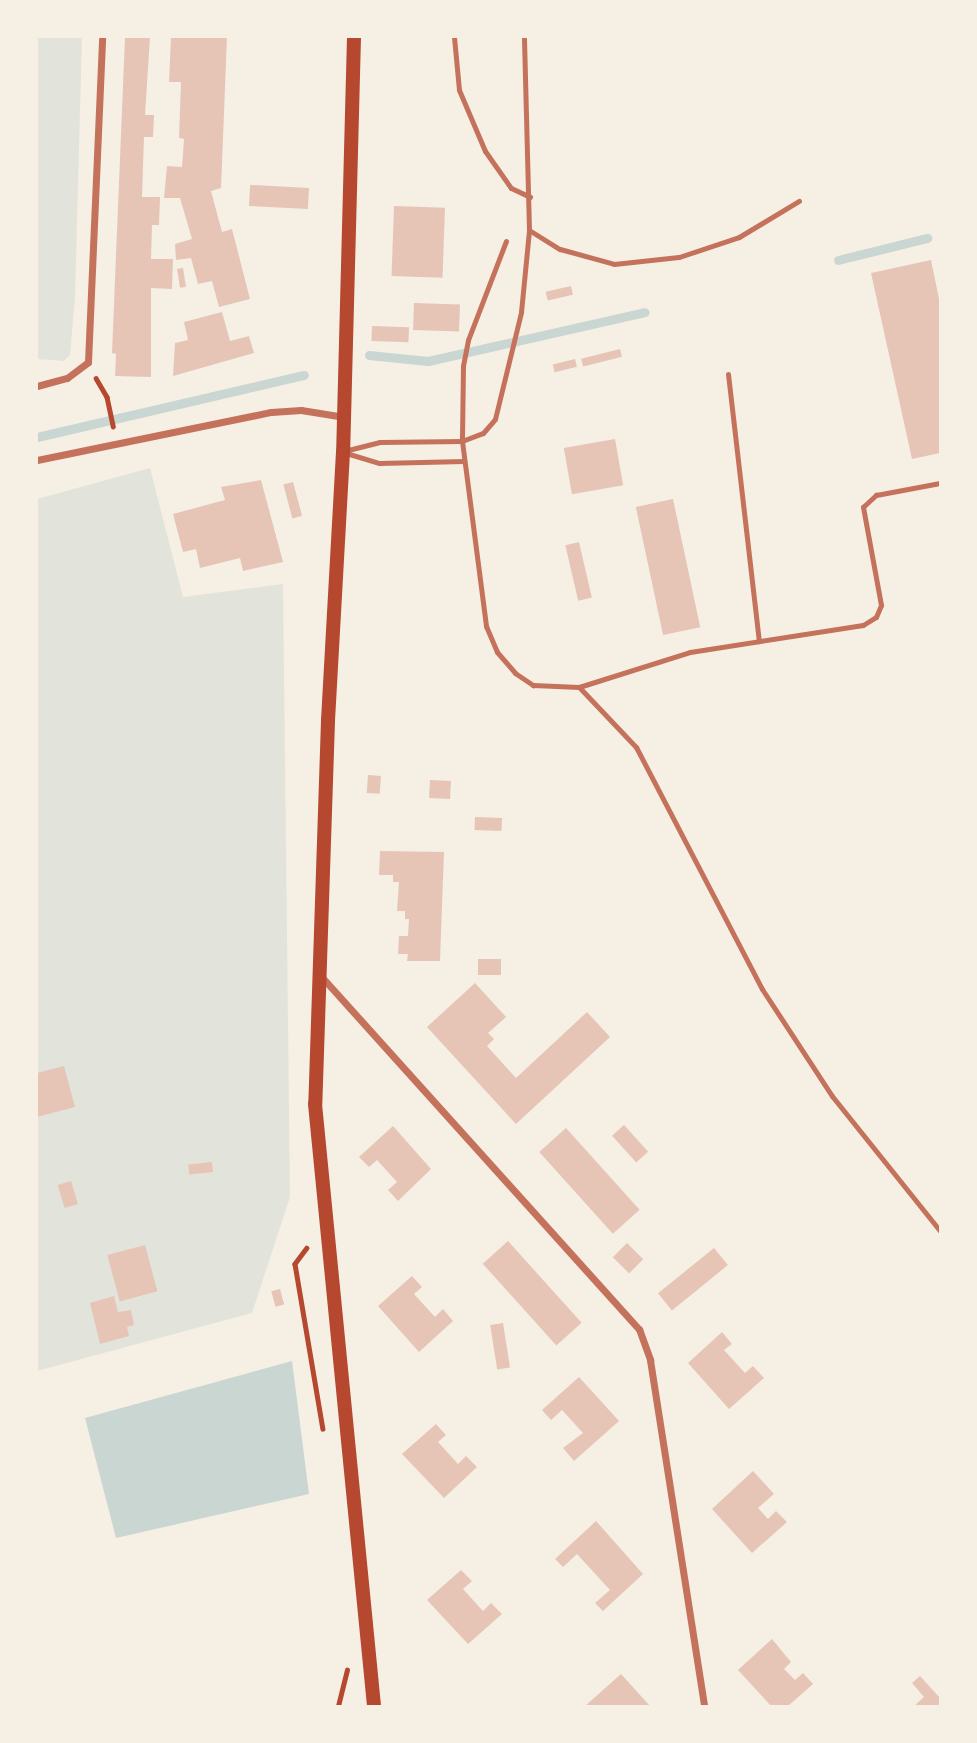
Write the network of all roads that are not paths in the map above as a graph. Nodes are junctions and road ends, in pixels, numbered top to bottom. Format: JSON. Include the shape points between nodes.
{"nodes":[{"id":1,"x":102,"y":37,"type":"edge"},
{"id":2,"x":354,"y":37,"type":"edge"},
{"id":3,"x":454,"y":37,"type":"edge"},
{"id":4,"x":523,"y":37,"type":"edge"},
{"id":5,"x":530,"y":197,"type":"junction"},
{"id":6,"x":799,"y":201,"type":"dead end"},
{"id":7,"x":529,"y":230,"type":"junction"},
{"id":8,"x":506,"y":241,"type":"dead end"},
{"id":9,"x":728,"y":374,"type":"dead end"},
{"id":10,"x":37,"y":386,"type":"edge"},
{"id":11,"x":344,"y":417,"type":"junction"},
{"id":12,"x":462,"y":441,"type":"junction"},
{"id":13,"x":343,"y":452,"type":"junction"},
{"id":14,"x":37,"y":460,"type":"edge"},
{"id":15,"x":464,"y":461,"type":"junction"},
{"id":16,"x":940,"y":483,"type":"edge"},
{"id":17,"x":759,"y":641,"type":"junction"},
{"id":18,"x":579,"y":687,"type":"junction"},
{"id":19,"x":320,"y":975,"type":"junction"},
{"id":20,"x":940,"y":1231,"type":"edge"},
{"id":21,"x":373,"y":1687,"type":"junction"},
{"id":22,"x":366,"y":1706,"type":"edge"},
{"id":23,"x":374,"y":1706,"type":"edge"},
{"id":24,"x":704,"y":1706,"type":"edge"}],
"edges":[{"from":1,"to":10,"type":"street","via":[[88,362],[67,378]]},
{"from":2,"to":11,"type":"main road"},
{"from":3,"to":5,"type":"lane","via":[[459,90],[485,150],[511,188]]},
{"from":4,"to":5,"type":"lane"},
{"from":5,"to":7,"type":"lane"},
{"from":6,"to":7,"type":"lane","via":[[739,237],[679,257],[614,264],[559,249]]},
{"from":7,"to":12,"type":"lane","via":[[518,329],[495,419],[483,433]]},
{"from":8,"to":12,"type":"lane","via":[[468,340]]},
{"from":9,"to":17,"type":"lane"},
{"from":11,"to":13,"type":"main road"},
{"from":11,"to":14,"type":"street","via":[[271,411]]},
{"from":12,"to":13,"type":"lane","via":[[380,442]]},
{"from":12,"to":15,"type":"lane"},
{"from":13,"to":15,"type":"lane","via":[[379,463]]},
{"from":13,"to":19,"type":"main road"},
{"from":15,"to":18,"type":"lane","via":[[486,626],[497,652],[533,685]]},
{"from":16,"to":17,"type":"lane","via":[[876,495],[863,507],[881,605],[876,617],[863,625]]},
{"from":17,"to":18,"type":"lane","via":[[690,652]]},
{"from":18,"to":20,"type":"lane","via":[[636,747],[762,989],[832,1096]]},
{"from":19,"to":21,"type":"main road","via":[[315,1104]]},
{"from":19,"to":24,"type":"street","via":[[639,1329],[650,1360]]},
{"from":21,"to":22,"type":"main road"},
{"from":21,"to":23,"type":"main road"}]}
